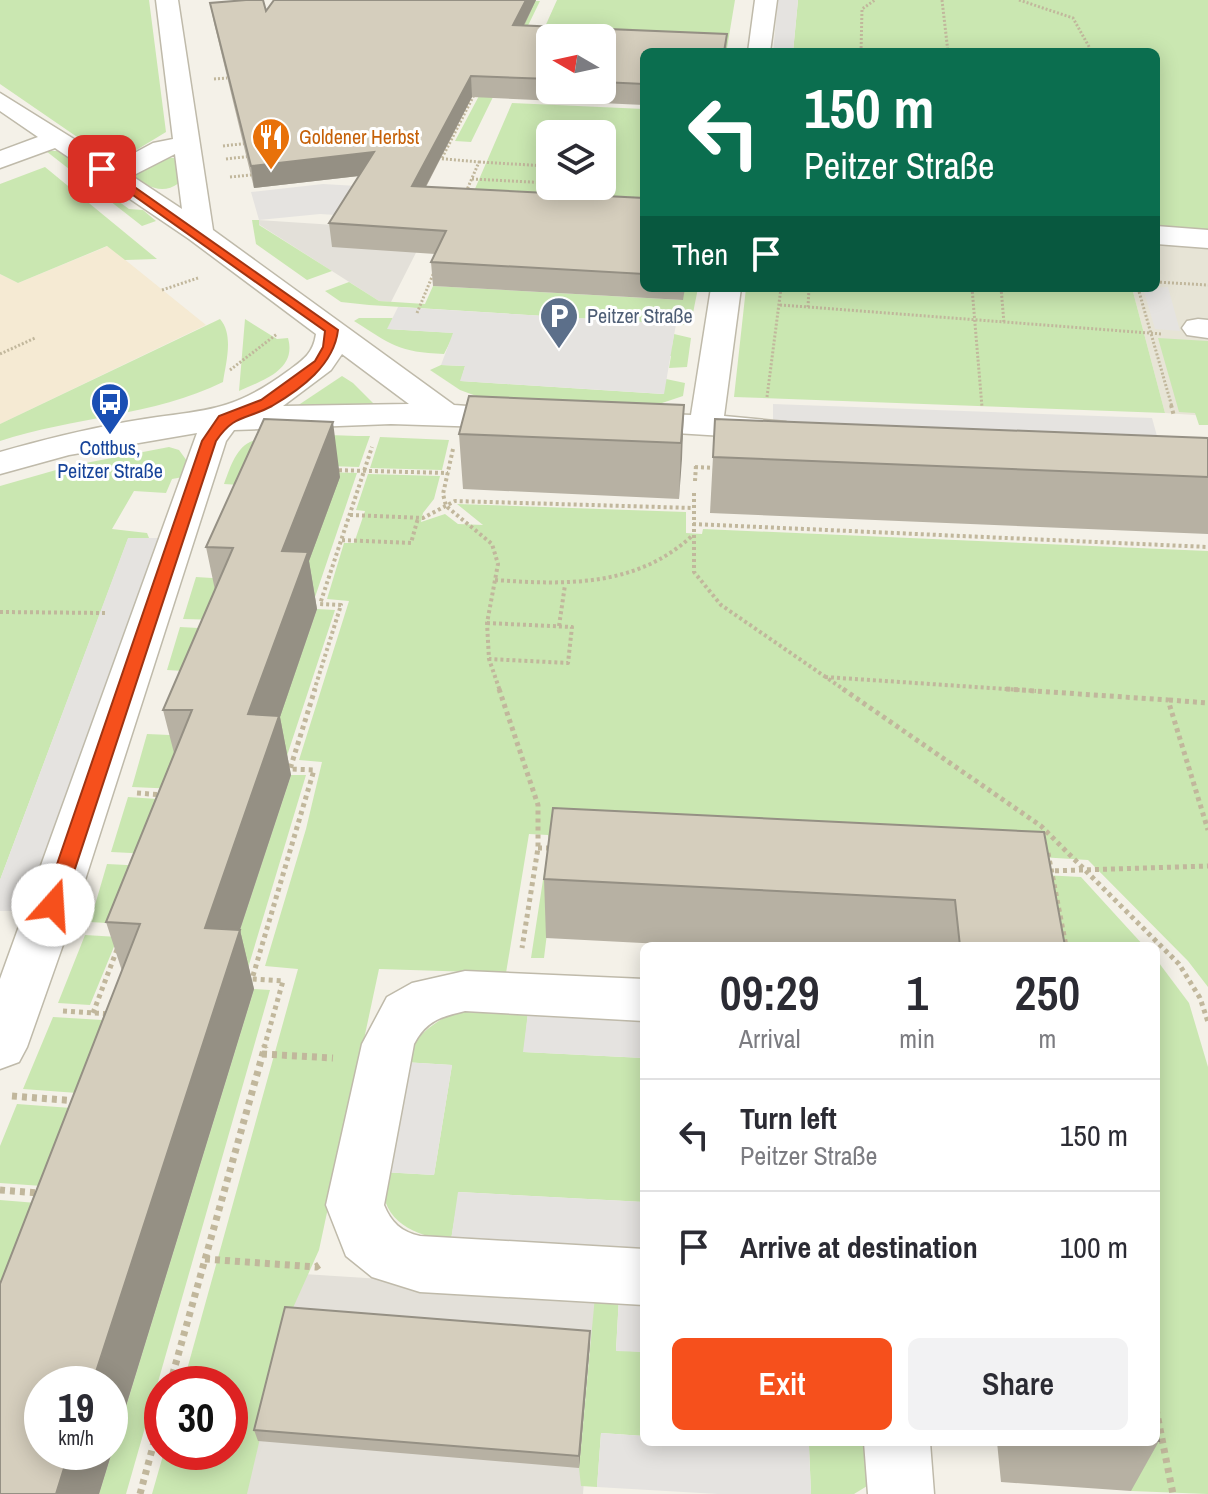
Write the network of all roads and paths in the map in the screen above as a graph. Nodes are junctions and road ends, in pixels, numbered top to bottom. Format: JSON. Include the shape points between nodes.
{"nodes":[{"id":1,"x":167,"y":0,"type":"edge"},
{"id":2,"x":766,"y":0,"type":"edge"},
{"id":3,"x":875,"y":0,"type":"edge"},
{"id":4,"x":942,"y":0,"type":"edge"},
{"id":5,"x":1019,"y":0,"type":"edge"},
{"id":6,"x":1045,"y":0,"type":"edge"},
{"id":7,"x":1045,"y":6,"type":"junction"},
{"id":8,"x":760,"y":48,"type":"edge"},
{"id":9,"x":861,"y":48,"type":"edge"},
{"id":10,"x":948,"y":48,"type":"edge"},
{"id":11,"x":1090,"y":48,"type":"edge"},
{"id":12,"x":480,"y":82,"type":"edge"},
{"id":13,"x":482,"y":91,"type":"edge"},
{"id":14,"x":476,"y":94,"type":"junction"},
{"id":15,"x":463,"y":95,"type":"edge"},
{"id":16,"x":0,"y":100,"type":"edge"},
{"id":17,"x":454,"y":112,"type":"edge"},
{"id":18,"x":466,"y":113,"type":"junction"},
{"id":19,"x":59,"y":138,"type":"junction"},
{"id":20,"x":248,"y":141,"type":"edge"},
{"id":21,"x":437,"y":144,"type":"edge"},
{"id":22,"x":187,"y":145,"type":"junction"},
{"id":23,"x":449,"y":145,"type":"junction"},
{"id":24,"x":222,"y":146,"type":"dead end"},
{"id":25,"x":253,"y":156,"type":"edge"},
{"id":26,"x":431,"y":157,"type":"edge"},
{"id":27,"x":442,"y":158,"type":"junction"},
{"id":28,"x":225,"y":159,"type":"dead end"},
{"id":29,"x":0,"y":160,"type":"edge"},
{"id":30,"x":479,"y":162,"type":"junction"},
{"id":31,"x":536,"y":165,"type":"edge"},
{"id":32,"x":251,"y":175,"type":"edge"},
{"id":33,"x":113,"y":176,"type":"junction"},
{"id":34,"x":229,"y":177,"type":"dead end"},
{"id":35,"x":472,"y":179,"type":"junction"},
{"id":36,"x":536,"y":182,"type":"edge"},
{"id":37,"x":461,"y":204,"type":"edge"},
{"id":38,"x":199,"y":233,"type":"junction"},
{"id":39,"x":1160,"y":235,"type":"edge"},
{"id":40,"x":1208,"y":239,"type":"edge"},
{"id":41,"x":439,"y":260,"type":"edge"},
{"id":42,"x":199,"y":278,"type":"dead end"},
{"id":43,"x":1160,"y":282,"type":"edge"},
{"id":44,"x":1208,"y":285,"type":"edge"},
{"id":45,"x":162,"y":290,"type":"dead end"},
{"id":46,"x":725,"y":292,"type":"edge"},
{"id":47,"x":781,"y":292,"type":"edge"},
{"id":48,"x":809,"y":292,"type":"edge"},
{"id":49,"x":972,"y":292,"type":"edge"},
{"id":50,"x":1001,"y":292,"type":"edge"},
{"id":51,"x":1139,"y":292,"type":"edge"},
{"id":52,"x":780,"y":305,"type":"junction"},
{"id":53,"x":808,"y":307,"type":"junction"},
{"id":54,"x":417,"y":313,"type":"dead end"},
{"id":55,"x":975,"y":321,"type":"junction"},
{"id":56,"x":322,"y":322,"type":"junction"},
{"id":57,"x":1004,"y":323,"type":"junction"},
{"id":58,"x":1150,"y":334,"type":"junction"},
{"id":59,"x":35,"y":338,"type":"dead end"},
{"id":60,"x":0,"y":354,"type":"edge"},
{"id":61,"x":230,"y":370,"type":"dead end"},
{"id":62,"x":766,"y":402,"type":"dead end"},
{"id":63,"x":982,"y":408,"type":"dead end"},
{"id":64,"x":444,"y":414,"type":"junction"},
{"id":65,"x":1174,"y":416,"type":"dead end"},
{"id":66,"x":224,"y":419,"type":"junction"},
{"id":67,"x":547,"y":419,"type":"edge"},
{"id":68,"x":595,"y":421,"type":"edge"},
{"id":69,"x":706,"y":426,"type":"junction"},
{"id":70,"x":800,"y":430,"type":"edge"},
{"id":71,"x":373,"y":444,"type":"dead end"},
{"id":72,"x":454,"y":447,"type":"dead end"},
{"id":73,"x":0,"y":463,"type":"edge"},
{"id":74,"x":695,"y":467,"type":"dead end"},
{"id":75,"x":727,"y":468,"type":"edge"},
{"id":76,"x":323,"y":469,"type":"edge"},
{"id":77,"x":365,"y":471,"type":"junction"},
{"id":78,"x":448,"y":473,"type":"junction"},
{"id":79,"x":694,"y":493,"type":"dead end"},
{"id":80,"x":446,"y":506,"type":"junction"},
{"id":81,"x":693,"y":508,"type":"junction"},
{"id":82,"x":350,"y":515,"type":"junction"},
{"id":83,"x":418,"y":518,"type":"junction"},
{"id":84,"x":693,"y":524,"type":"junction"},
{"id":85,"x":692,"y":536,"type":"junction"},
{"id":86,"x":342,"y":540,"type":"junction"},
{"id":87,"x":1208,"y":547,"type":"edge"},
{"id":88,"x":495,"y":580,"type":"junction"},
{"id":89,"x":565,"y":585,"type":"junction"},
{"id":90,"x":0,"y":612,"type":"edge"},
{"id":91,"x":116,"y":613,"type":"dead end"},
{"id":92,"x":487,"y":623,"type":"junction"},
{"id":93,"x":559,"y":626,"type":"junction"},
{"id":94,"x":489,"y":659,"type":"junction"},
{"id":95,"x":824,"y":677,"type":"junction"},
{"id":96,"x":1168,"y":700,"type":"junction"},
{"id":97,"x":1208,"y":703,"type":"edge"},
{"id":98,"x":122,"y":793,"type":"dead end"},
{"id":99,"x":178,"y":795,"type":"edge"},
{"id":100,"x":1041,"y":826,"type":"junction"},
{"id":101,"x":1208,"y":830,"type":"edge"},
{"id":102,"x":538,"y":848,"type":"junction"},
{"id":103,"x":570,"y":849,"type":"edge"},
{"id":104,"x":1208,"y":866,"type":"edge"},
{"id":105,"x":1084,"y":868,"type":"junction"},
{"id":106,"x":1038,"y":870,"type":"edge"},
{"id":107,"x":1052,"y":871,"type":"junction"},
{"id":108,"x":1065,"y":942,"type":"edge"},
{"id":109,"x":1157,"y":942,"type":"edge"},
{"id":110,"x":120,"y":943,"type":"edge"},
{"id":111,"x":1160,"y":945,"type":"edge"},
{"id":112,"x":522,"y":951,"type":"dead end"},
{"id":113,"x":1204,"y":999,"type":"edge"},
{"id":114,"x":640,"y":1000,"type":"edge"},
{"id":115,"x":47,"y":1010,"type":"dead end"},
{"id":116,"x":93,"y":1013,"type":"junction"},
{"id":117,"x":125,"y":1015,"type":"edge"},
{"id":118,"x":1208,"y":1022,"type":"edge"},
{"id":119,"x":0,"y":1047,"type":"edge"},
{"id":120,"x":262,"y":1054,"type":"junction"},
{"id":121,"x":384,"y":1061,"type":"junction"},
{"id":122,"x":12,"y":1096,"type":"dead end"},
{"id":123,"x":92,"y":1102,"type":"edge"},
{"id":124,"x":0,"y":1190,"type":"edge"},
{"id":125,"x":44,"y":1193,"type":"edge"},
{"id":126,"x":367,"y":1237,"type":"junction"},
{"id":127,"x":205,"y":1259,"type":"junction"},
{"id":128,"x":640,"y":1277,"type":"edge"},
{"id":129,"x":175,"y":1366,"type":"edge"},
{"id":130,"x":1160,"y":1429,"type":"edge"},
{"id":131,"x":897,"y":1446,"type":"edge"},
{"id":132,"x":147,"y":1470,"type":"edge"},
{"id":133,"x":140,"y":1494,"type":"edge"},
{"id":134,"x":901,"y":1494,"type":"edge"},
{"id":135,"x":1173,"y":1494,"type":"edge"}],
"edges":[{"from":1,"to":22,"type":"street"},
{"from":2,"to":8,"type":"street"},
{"from":3,"to":9,"type":"path","via":[[862,9]]},
{"from":4,"to":10,"type":"path"},
{"from":5,"to":7,"type":"path"},
{"from":6,"to":7,"type":"path"},
{"from":7,"to":11,"type":"path","via":[[1073,18]]},
{"from":12,"to":14,"type":"path"},
{"from":13,"to":14,"type":"path"},
{"from":14,"to":15,"type":"path"},
{"from":14,"to":18,"type":"path"},
{"from":16,"to":19,"type":"street"},
{"from":17,"to":18,"type":"path"},
{"from":18,"to":23,"type":"path"},
{"from":19,"to":29,"type":"street"},
{"from":19,"to":33,"type":"street"},
{"from":20,"to":24,"type":"path"},
{"from":21,"to":23,"type":"path"},
{"from":22,"to":33,"type":"street","via":[[162,148]]},
{"from":22,"to":38,"type":"street"},
{"from":23,"to":27,"type":"path"},
{"from":25,"to":28,"type":"path"},
{"from":26,"to":27,"type":"path"},
{"from":27,"to":30,"type":"path"},
{"from":30,"to":31,"type":"path"},
{"from":30,"to":35,"type":"path"},
{"from":32,"to":34,"type":"path"},
{"from":33,"to":38,"type":"street"},
{"from":35,"to":36,"type":"path"},
{"from":35,"to":37,"type":"path"},
{"from":38,"to":56,"type":"street"},
{"from":39,"to":40,"type":"street"},
{"from":41,"to":54,"type":"path"},
{"from":42,"to":45,"type":"path"},
{"from":43,"to":44,"type":"path"},
{"from":46,"to":69,"type":"street"},
{"from":47,"to":52,"type":"path"},
{"from":48,"to":53,"type":"path"},
{"from":49,"to":55,"type":"path"},
{"from":50,"to":57,"type":"path"},
{"from":51,"to":58,"type":"path"},
{"from":52,"to":53,"type":"path"},
{"from":52,"to":62,"type":"path"},
{"from":53,"to":55,"type":"path"},
{"from":55,"to":57,"type":"path"},
{"from":55,"to":63,"type":"path"},
{"from":56,"to":61,"type":"path","via":[[247,354]]},
{"from":56,"to":64,"type":"street"},
{"from":56,"to":66,"type":"street","via":[[325,355],[299,382],[266,403]]},
{"from":57,"to":58,"type":"path"},
{"from":58,"to":65,"type":"path"},
{"from":59,"to":60,"type":"path"},
{"from":64,"to":66,"type":"street"},
{"from":64,"to":67,"type":"street"},
{"from":66,"to":73,"type":"street","via":[[110,436]]},
{"from":66,"to":119,"type":"street","via":[[209,441]]},
{"from":68,"to":69,"type":"street"},
{"from":69,"to":70,"type":"street"},
{"from":71,"to":77,"type":"path"},
{"from":72,"to":78,"type":"path"},
{"from":74,"to":75,"type":"path"},
{"from":76,"to":77,"type":"path"},
{"from":77,"to":78,"type":"path"},
{"from":77,"to":82,"type":"path"},
{"from":78,"to":80,"type":"path"},
{"from":79,"to":81,"type":"path"},
{"from":80,"to":81,"type":"path","via":[[455,501]]},
{"from":80,"to":83,"type":"path"},
{"from":80,"to":88,"type":"path","via":[[492,544],[498,564]]},
{"from":81,"to":84,"type":"path"},
{"from":82,"to":83,"type":"path"},
{"from":82,"to":86,"type":"path"},
{"from":83,"to":86,"type":"path","via":[[411,543]]},
{"from":84,"to":85,"type":"path"},
{"from":84,"to":87,"type":"path"},
{"from":85,"to":89,"type":"path","via":[[657,565]]},
{"from":85,"to":95,"type":"path","via":[[694,572],[721,605]]},
{"from":86,"to":120,"type":"path","via":[[320,604],[341,605],[290,769],[314,770],[252,979],[283,981]]},
{"from":88,"to":89,"type":"path"},
{"from":88,"to":92,"type":"path"},
{"from":89,"to":93,"type":"path"},
{"from":90,"to":91,"type":"path"},
{"from":92,"to":93,"type":"path"},
{"from":92,"to":94,"type":"path"},
{"from":93,"to":94,"type":"path","via":[[572,627],[568,663]]},
{"from":94,"to":102,"type":"path","via":[[538,805]]},
{"from":95,"to":96,"type":"path"},
{"from":95,"to":100,"type":"path"},
{"from":96,"to":97,"type":"path"},
{"from":96,"to":101,"type":"path"},
{"from":98,"to":99,"type":"path"},
{"from":100,"to":105,"type":"path"},
{"from":100,"to":107,"type":"path"},
{"from":102,"to":103,"type":"path"},
{"from":102,"to":112,"type":"path"},
{"from":104,"to":105,"type":"path"},
{"from":105,"to":107,"type":"path"},
{"from":105,"to":109,"type":"path"},
{"from":106,"to":107,"type":"path"},
{"from":107,"to":108,"type":"path"},
{"from":110,"to":116,"type":"path"},
{"from":111,"to":113,"type":"path"},
{"from":113,"to":118,"type":"path"},
{"from":114,"to":121,"type":"street","via":[[465,991],[430,998],[405,1012]]},
{"from":115,"to":116,"type":"path"},
{"from":116,"to":117,"type":"path"},
{"from":120,"to":121,"type":"path"},
{"from":120,"to":127,"type":"path"},
{"from":121,"to":126,"type":"street","via":[[355,1205]]},
{"from":122,"to":123,"type":"path"},
{"from":124,"to":125,"type":"path"},
{"from":126,"to":127,"type":"path","via":[[316,1267]]},
{"from":126,"to":128,"type":"street","via":[[393,1258],[420,1264]]},
{"from":127,"to":129,"type":"path"},
{"from":130,"to":135,"type":"path"},
{"from":131,"to":134,"type":"street"},
{"from":132,"to":133,"type":"path"}]}
